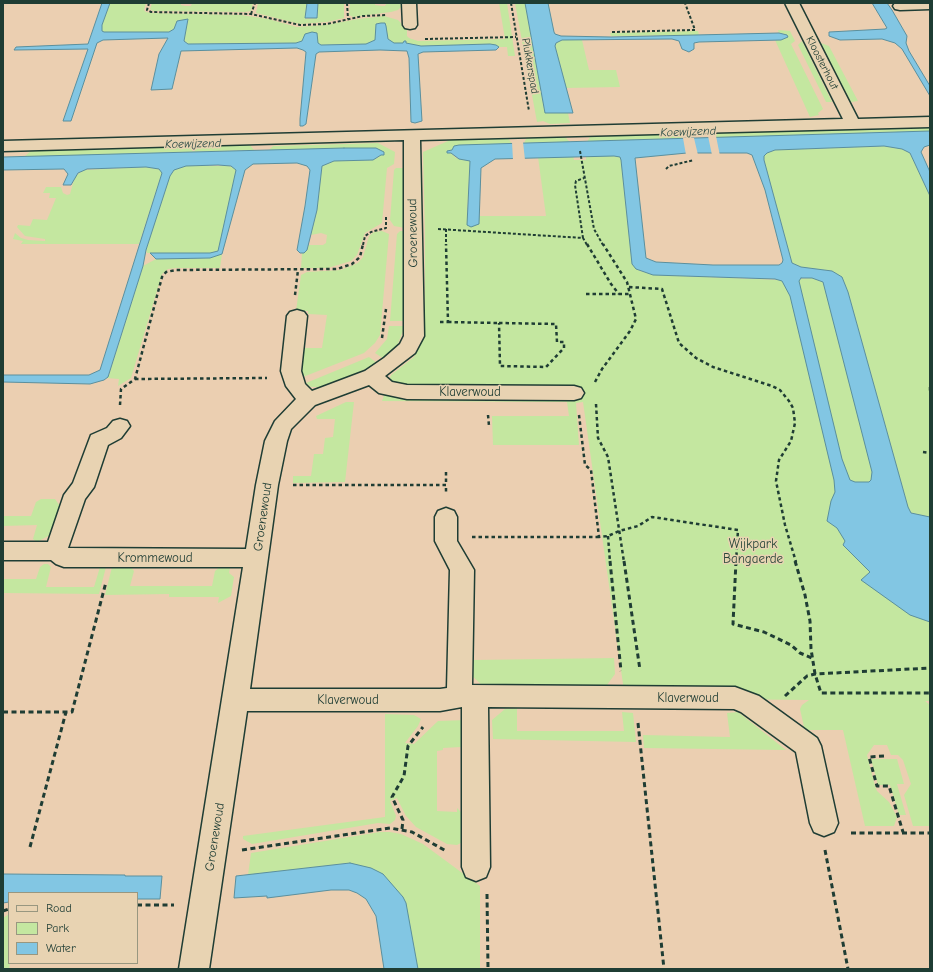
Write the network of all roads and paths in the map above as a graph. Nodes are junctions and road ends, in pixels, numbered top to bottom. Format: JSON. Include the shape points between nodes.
{"nodes":[{"id":1,"x":149,"y":3,"type":"edge"},
{"id":2,"x":255,"y":3,"type":"edge"},
{"id":3,"x":347,"y":3,"type":"edge"},
{"id":4,"x":511,"y":3,"type":"edge"},
{"id":5,"x":686,"y":3,"type":"edge"},
{"id":6,"x":792,"y":3,"type":"edge"},
{"id":7,"x":930,"y":5,"type":"edge"},
{"id":8,"x":900,"y":6,"type":"dead end"},
{"id":9,"x":251,"y":14,"type":"junction"},
{"id":10,"x":409,"y":15,"type":"edge"},
{"id":11,"x":348,"y":19,"type":"junction"},
{"id":12,"x":612,"y":32,"type":"dead end"},
{"id":13,"x":516,"y":37,"type":"junction"},
{"id":14,"x":930,"y":122,"type":"edge"},
{"id":15,"x":853,"y":124,"type":"junction"},
{"id":16,"x":533,"y":132,"type":"junction"},
{"id":17,"x":412,"y":135,"type":"junction"},
{"id":18,"x":3,"y":146,"type":"edge"},
{"id":19,"x":580,"y":158,"type":"dead end"},
{"id":20,"x":694,"y":160,"type":"dead end"},
{"id":21,"x":666,"y":169,"type":"dead end"},
{"id":22,"x":584,"y":178,"type":"junction"},
{"id":23,"x":387,"y":212,"type":"dead end"},
{"id":24,"x":413,"y":230,"type":"junction"},
{"id":25,"x":583,"y":238,"type":"junction"},
{"id":26,"x":629,"y":287,"type":"junction"},
{"id":27,"x":586,"y":294,"type":"dead end"},
{"id":28,"x":619,"y":294,"type":"junction"},
{"id":29,"x":630,"y":294,"type":"junction"},
{"id":30,"x":387,"y":306,"type":"dead end"},
{"id":31,"x":297,"y":316,"type":"dead end"},
{"id":32,"x":448,"y":322,"type":"dead end"},
{"id":33,"x":499,"y":323,"type":"junction"},
{"id":34,"x":380,"y":342,"type":"dead end"},
{"id":35,"x":372,"y":376,"type":"junction"},
{"id":36,"x":136,"y":378,"type":"junction"},
{"id":37,"x":293,"y":378,"type":"junction"},
{"id":38,"x":594,"y":384,"type":"dead end"},
{"id":39,"x":930,"y":387,"type":"edge"},
{"id":40,"x":930,"y":392,"type":"edge"},
{"id":41,"x":574,"y":393,"type":"dead end"},
{"id":42,"x":308,"y":400,"type":"junction"},
{"id":43,"x":596,"y":400,"type":"dead end"},
{"id":44,"x":579,"y":414,"type":"dead end"},
{"id":45,"x":120,"y":426,"type":"joint"},
{"id":46,"x":923,"y":452,"type":"dead end"},
{"id":47,"x":930,"y":453,"type":"edge"},
{"id":48,"x":446,"y":472,"type":"dead end"},
{"id":49,"x":267,"y":485,"type":"junction"},
{"id":50,"x":446,"y":485,"type":"junction"},
{"id":51,"x":446,"y":527,"type":"junction"},
{"id":52,"x":619,"y":531,"type":"junction"},
{"id":53,"x":608,"y":536,"type":"junction"},
{"id":54,"x":599,"y":537,"type":"junction"},
{"id":55,"x":3,"y":551,"type":"edge"},
{"id":56,"x":56,"y":551,"type":"junction"},
{"id":57,"x":112,"y":558,"type":"junction"},
{"id":58,"x":257,"y":558,"type":"junction"},
{"id":59,"x":812,"y":658,"type":"junction"},
{"id":60,"x":930,"y":668,"type":"edge"},
{"id":61,"x":815,"y":674,"type":"junction"},
{"id":62,"x":930,"y":693,"type":"edge"},
{"id":63,"x":467,"y":696,"type":"junction"},
{"id":64,"x":631,"y":698,"type":"junction"},
{"id":65,"x":236,"y":700,"type":"junction"},
{"id":66,"x":427,"y":700,"type":"junction"},
{"id":67,"x":3,"y":712,"type":"edge"},
{"id":68,"x":66,"y":712,"type":"junction"},
{"id":69,"x":766,"y":715,"type":"junction"},
{"id":70,"x":884,"y":756,"type":"dead end"},
{"id":71,"x":823,"y":828,"type":"junction"},
{"id":72,"x":402,"y":829,"type":"junction"},
{"id":73,"x":903,"y":832,"type":"junction"},
{"id":74,"x":930,"y":833,"type":"edge"},
{"id":75,"x":30,"y":847,"type":"dead end"},
{"id":76,"x":212,"y":856,"type":"junction"},
{"id":77,"x":476,"y":867,"type":"junction"},
{"id":78,"x":138,"y":905,"type":"edge"},
{"id":79,"x":143,"y":905,"type":"dead end"},
{"id":80,"x":194,"y":969,"type":"edge"},
{"id":81,"x":488,"y":969,"type":"edge"},
{"id":82,"x":664,"y":969,"type":"edge"},
{"id":83,"x":848,"y":969,"type":"edge"}],
"edges":[{"from":1,"to":9,"type":"path","via":[[147,10],[151,12]]},
{"from":2,"to":9,"type":"path"},
{"from":3,"to":11,"type":"path"},
{"from":4,"to":13,"type":"path","name":"Plukkerspad"},
{"from":5,"to":12,"type":"path","via":[[695,30]]},
{"from":6,"to":15,"type":"street","name":"Kloosterhout"},
{"from":7,"to":8,"type":"street"},
{"from":9,"to":11,"type":"path","via":[[300,25],[327,24]]},
{"from":10,"to":11,"type":"path","via":[[378,15]]},
{"from":10,"to":13,"type":"path","via":[[411,38],[415,39]]},
{"from":13,"to":16,"type":"path","name":"Plukkerspad"},
{"from":14,"to":15,"type":"street"},
{"from":15,"to":16,"type":"street"},
{"from":16,"to":17,"type":"street"},
{"from":17,"to":18,"type":"street"},
{"from":17,"to":24,"type":"street","name":"Groenewoud"},
{"from":19,"to":22,"type":"path"},
{"from":20,"to":21,"type":"path"},
{"from":22,"to":25,"type":"path","via":[[576,181],[575,185]]},
{"from":22,"to":26,"type":"path","via":[[594,229]]},
{"from":23,"to":36,"type":"path","via":[[386,228],[380,228],[365,236],[360,256],[352,264],[337,269],[166,272],[162,277]]},
{"from":24,"to":25,"type":"path","via":[[456,229]]},
{"from":24,"to":35,"type":"street","name":"Groenewoud","via":[[414,336],[408,348]]},
{"from":25,"to":28,"type":"path"},
{"from":26,"to":29,"type":"path"},
{"from":26,"to":59,"type":"path","via":[[662,289],[679,343],[696,358],[713,367],[780,390],[793,408],[795,423],[791,441],[780,460],[776,481],[785,525],[805,595],[810,621]]},
{"from":27,"to":28,"type":"path"},
{"from":28,"to":29,"type":"path"},
{"from":29,"to":38,"type":"path","via":[[636,319]]},
{"from":30,"to":34,"type":"path","via":[[384,334]]},
{"from":31,"to":37,"type":"street","via":[[291,371]]},
{"from":32,"to":33,"type":"path"},
{"from":33,"to":33,"type":"path","via":[[500,366],[546,368],[564,348],[564,342],[558,342],[556,324]]},
{"from":35,"to":41,"type":"street","name":"Klaverwoud","via":[[386,388],[407,392]]},
{"from":35,"to":42,"type":"street","name":"Groenewoud"},
{"from":36,"to":37,"type":"path"},
{"from":36,"to":45,"type":"path","via":[[121,389]]},
{"from":37,"to":42,"type":"street","via":[[296,386]]},
{"from":39,"to":40,"type":"path"},
{"from":42,"to":49,"type":"street","name":"Groenewoud","via":[[282,426],[276,441]]},
{"from":43,"to":52,"type":"path","via":[[598,438],[608,458]]},
{"from":44,"to":54,"type":"path","via":[[585,465],[591,470]]},
{"from":45,"to":56,"type":"street","via":[[114,433],[99,440],[83,487],[75,495]]},
{"from":46,"to":47,"type":"path"},
{"from":48,"to":50,"type":"path"},
{"from":49,"to":50,"type":"path"},
{"from":49,"to":58,"type":"street","name":"Groenewoud"},
{"from":50,"to":51,"type":"path"},
{"from":51,"to":54,"type":"path"},
{"from":51,"to":63,"type":"street","via":[[446,542],[462,570]]},
{"from":52,"to":53,"type":"path"},
{"from":52,"to":59,"type":"path","via":[[638,526],[652,517],[738,530],[733,624],[764,632]]},
{"from":52,"to":64,"type":"path"},
{"from":53,"to":54,"type":"path"},
{"from":53,"to":64,"type":"path","via":[[621,674],[612,684]]},
{"from":55,"to":56,"type":"street","name":"Krommewoud"},
{"from":56,"to":57,"type":"street","name":"Krommewoud","via":[[64,558]]},
{"from":57,"to":58,"type":"street","name":"Krommewoud"},
{"from":57,"to":68,"type":"path","via":[[72,712]]},
{"from":58,"to":65,"type":"street","name":"Groenewoud"},
{"from":59,"to":61,"type":"path"},
{"from":60,"to":61,"type":"path"},
{"from":61,"to":62,"type":"path","via":[[821,693]]},
{"from":61,"to":69,"type":"path","via":[[807,676]]},
{"from":63,"to":64,"type":"street","name":"Klaverwoud"},
{"from":63,"to":66,"type":"street","name":"Klaverwoud"},
{"from":63,"to":77,"type":"street"},
{"from":64,"to":69,"type":"street","name":"Klaverwoud","via":[[735,698]]},
{"from":64,"to":82,"type":"path"},
{"from":65,"to":66,"type":"street","name":"Klaverwoud"},
{"from":65,"to":76,"type":"street","name":"Groenewoud"},
{"from":66,"to":72,"type":"path","via":[[427,722],[408,746],[404,776],[392,797],[403,820]]},
{"from":67,"to":68,"type":"path"},
{"from":68,"to":75,"type":"path"},
{"from":69,"to":71,"type":"street","name":"Klaverwoud","via":[[808,746]]},
{"from":70,"to":73,"type":"path","via":[[869,757],[877,786],[889,786]]},
{"from":71,"to":73,"type":"path"},
{"from":71,"to":83,"type":"path"},
{"from":72,"to":76,"type":"path","via":[[371,830]]},
{"from":72,"to":77,"type":"path","via":[[422,837]]},
{"from":73,"to":74,"type":"path"},
{"from":76,"to":80,"type":"street","name":"Groenewoud"},
{"from":77,"to":81,"type":"path","via":[[487,886]]},
{"from":78,"to":79,"type":"path"}]}
